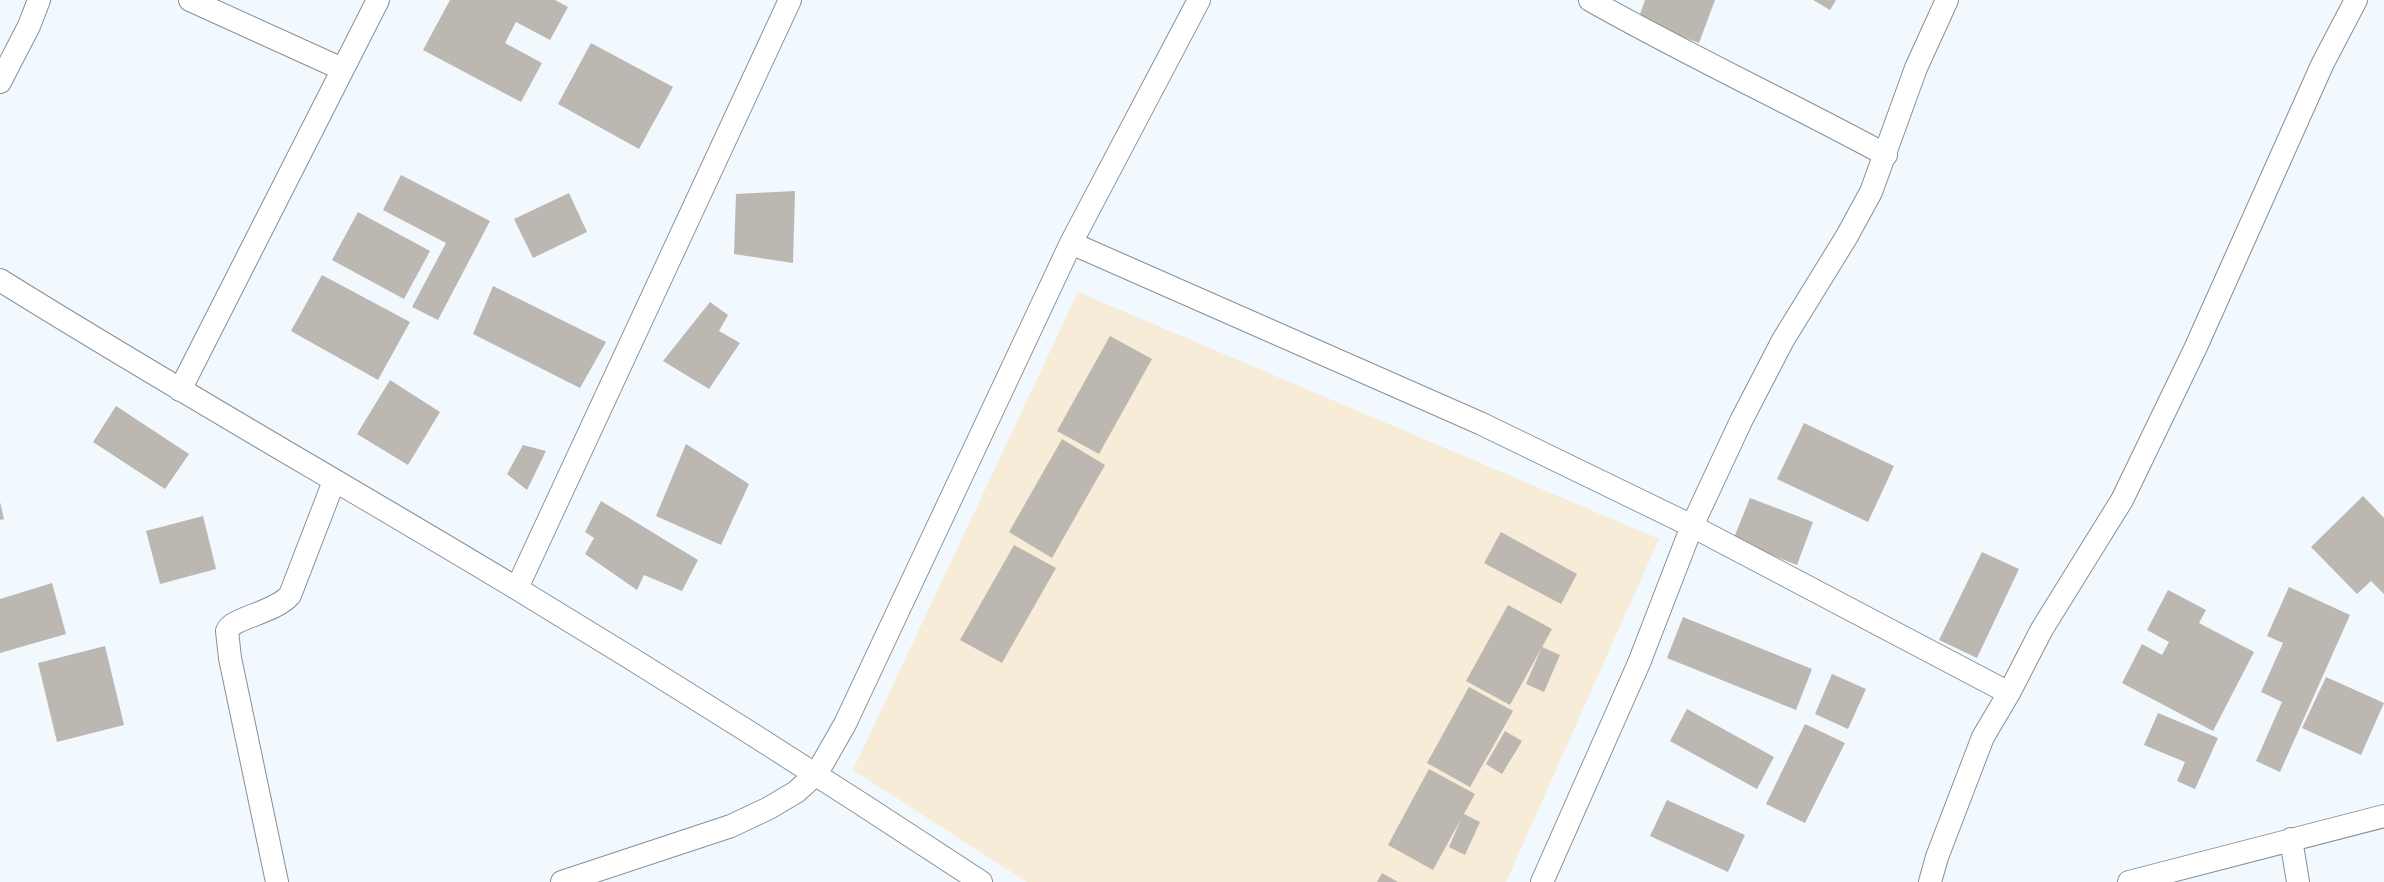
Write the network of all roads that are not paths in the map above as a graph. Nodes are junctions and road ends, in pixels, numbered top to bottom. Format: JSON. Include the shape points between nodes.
{"nodes":[{"id":1,"x":39,"y":0,"type":"edge"},
{"id":2,"x":190,"y":0,"type":"edge"},
{"id":3,"x":378,"y":0,"type":"edge"},
{"id":4,"x":790,"y":0,"type":"edge"},
{"id":5,"x":1199,"y":0,"type":"edge"},
{"id":6,"x":1590,"y":0,"type":"edge"},
{"id":7,"x":1947,"y":0,"type":"edge"},
{"id":8,"x":2356,"y":0,"type":"edge"},
{"id":9,"x":342,"y":69,"type":"junction"},
{"id":10,"x":0,"y":82,"type":"edge"},
{"id":11,"x":1886,"y":155,"type":"junction"},
{"id":12,"x":1071,"y":243,"type":"junction"},
{"id":13,"x":0,"y":280,"type":"edge"},
{"id":14,"x":180,"y":390,"type":"junction"},
{"id":15,"x":334,"y":481,"type":"junction"},
{"id":16,"x":1692,"y":526,"type":"junction"},
{"id":17,"x":517,"y":588,"type":"junction"},
{"id":18,"x":2009,"y":693,"type":"junction"},
{"id":19,"x":817,"y":773,"type":"junction"},
{"id":20,"x":2384,"y":816,"type":"edge"},
{"id":21,"x":2290,"y":839,"type":"junction"},
{"id":22,"x":276,"y":882,"type":"edge"},
{"id":23,"x":562,"y":882,"type":"edge"},
{"id":24,"x":981,"y":882,"type":"edge"},
{"id":25,"x":1542,"y":882,"type":"edge"},
{"id":26,"x":1930,"y":882,"type":"edge"},
{"id":27,"x":2129,"y":882,"type":"edge"},
{"id":28,"x":2298,"y":882,"type":"edge"}],
"edges":[{"from":1,"to":10,"type":"street","via":[[29,26]]},
{"from":2,"to":9,"type":"street"},
{"from":3,"to":9,"type":"street"},
{"from":4,"to":17,"type":"street"},
{"from":5,"to":12,"type":"street"},
{"from":6,"to":11,"type":"street"},
{"from":7,"to":11,"type":"street","via":[[1916,68]]},
{"from":8,"to":18,"type":"street","via":[[2323,63],[2195,349],[2122,500],[2042,629]]},
{"from":9,"to":14,"type":"street"},
{"from":11,"to":16,"type":"street","via":[[1871,192],[1847,236],[1779,347]]},
{"from":12,"to":16,"type":"street","via":[[1482,424]]},
{"from":12,"to":19,"type":"street","via":[[848,717]]},
{"from":13,"to":14,"type":"street"},
{"from":14,"to":15,"type":"street"},
{"from":15,"to":17,"type":"street"},
{"from":15,"to":22,"type":"street","via":[[290,595],[284,603],[233,623],[227,631],[230,658]]},
{"from":16,"to":18,"type":"street"},
{"from":16,"to":25,"type":"street","via":[[1639,663]]},
{"from":17,"to":19,"type":"street"},
{"from":18,"to":26,"type":"street","via":[[1983,737],[1967,774]]},
{"from":19,"to":23,"type":"street","via":[[796,792],[731,826]]},
{"from":19,"to":24,"type":"street"},
{"from":20,"to":21,"type":"street"},
{"from":21,"to":27,"type":"street"},
{"from":21,"to":28,"type":"street"}]}
